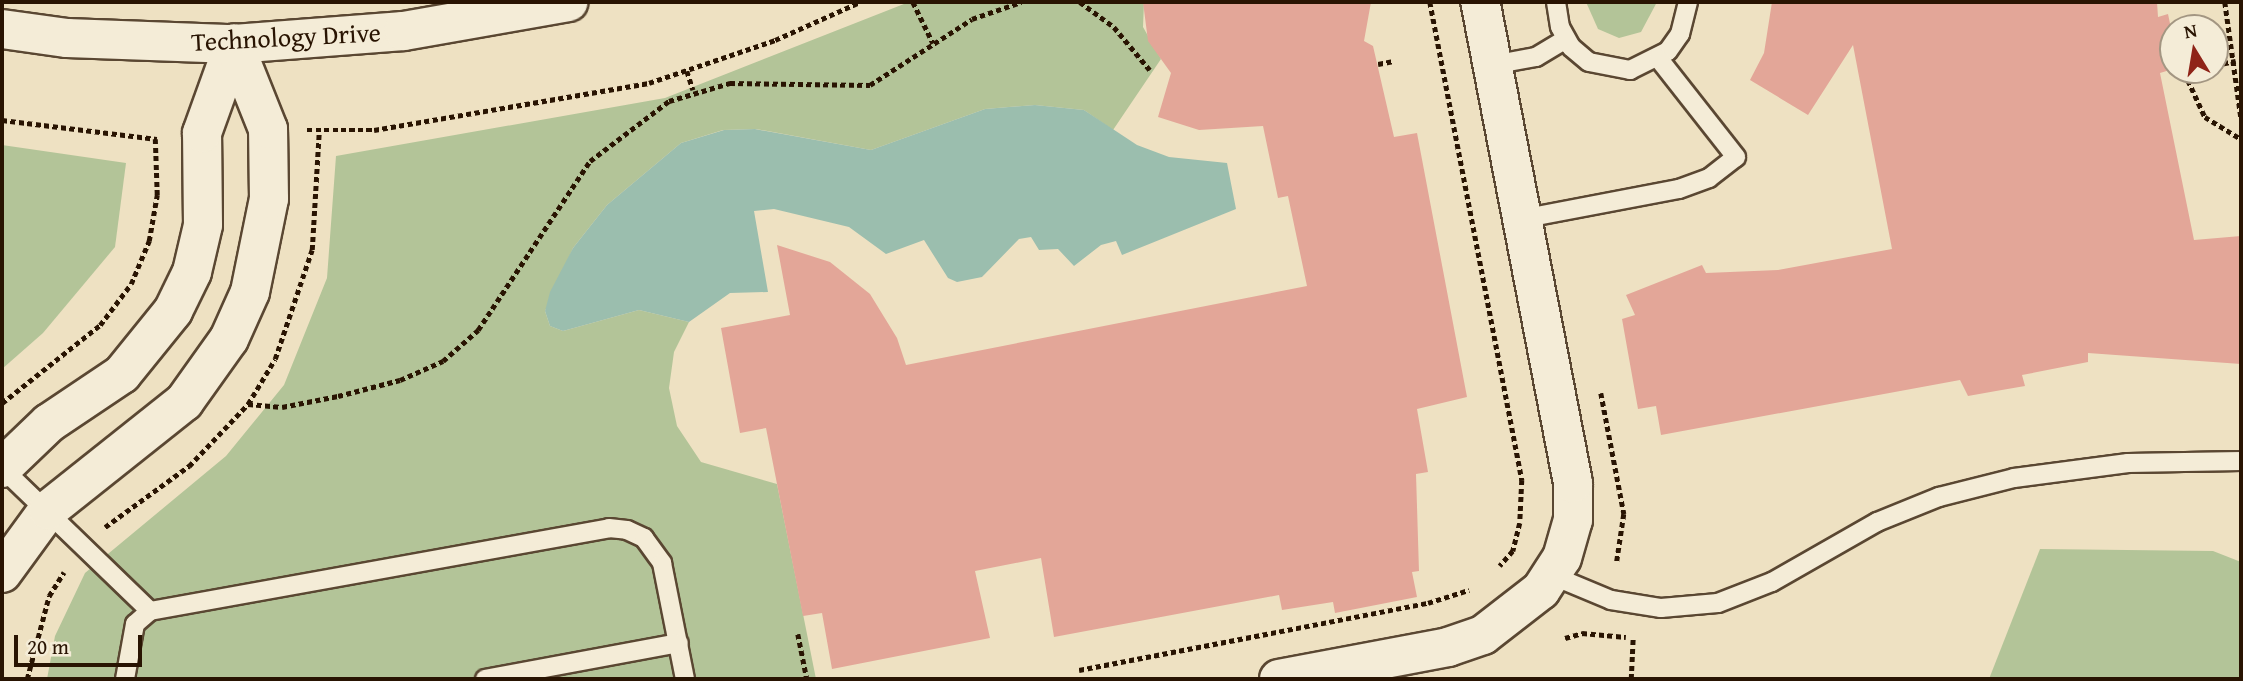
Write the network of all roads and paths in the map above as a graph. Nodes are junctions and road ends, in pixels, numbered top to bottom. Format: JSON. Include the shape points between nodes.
{"nodes":[{"id":1,"x":568,"y":2,"type":"edge"},
{"id":2,"x":860,"y":2,"type":"edge"},
{"id":3,"x":913,"y":2,"type":"edge"},
{"id":4,"x":1021,"y":2,"type":"edge"},
{"id":5,"x":1080,"y":2,"type":"edge"},
{"id":6,"x":1430,"y":2,"type":"edge"},
{"id":7,"x":1480,"y":2,"type":"edge"},
{"id":8,"x":1556,"y":2,"type":"edge"},
{"id":9,"x":1688,"y":2,"type":"edge"},
{"id":10,"x":2225,"y":2,"type":"edge"},
{"id":11,"x":2,"y":29,"type":"edge"},
{"id":12,"x":1566,"y":38,"type":"junction"},
{"id":13,"x":933,"y":43,"type":"junction"},
{"id":14,"x":234,"y":44,"type":"junction"},
{"id":15,"x":1658,"y":58,"type":"junction"},
{"id":16,"x":1394,"y":61,"type":"dead end"},
{"id":17,"x":2236,"y":61,"type":"junction"},
{"id":18,"x":2229,"y":62,"type":"edge"},
{"id":19,"x":1378,"y":64,"type":"dead end"},
{"id":20,"x":1492,"y":65,"type":"junction"},
{"id":21,"x":1150,"y":70,"type":"dead end"},
{"id":22,"x":687,"y":71,"type":"junction"},
{"id":23,"x":2190,"y":84,"type":"edge"},
{"id":24,"x":693,"y":90,"type":"junction"},
{"id":25,"x":2241,"y":118,"type":"edge"},
{"id":26,"x":2,"y":120,"type":"edge"},
{"id":27,"x":299,"y":128,"type":"dead end"},
{"id":28,"x":166,"y":134,"type":"dead end"},
{"id":29,"x":155,"y":139,"type":"junction"},
{"id":30,"x":2241,"y":139,"type":"edge"},
{"id":31,"x":1521,"y":219,"type":"junction"},
{"id":32,"x":2,"y":403,"type":"edge"},
{"id":33,"x":248,"y":404,"type":"dead end"},
{"id":34,"x":2241,"y":461,"type":"edge"},
{"id":35,"x":2,"y":468,"type":"edge"},
{"id":36,"x":48,"y":510,"type":"junction"},
{"id":37,"x":2,"y":573,"type":"edge"},
{"id":38,"x":1551,"y":575,"type":"junction"},
{"id":39,"x":1492,"y":576,"type":"dead end"},
{"id":40,"x":1474,"y":587,"type":"dead end"},
{"id":41,"x":150,"y":611,"type":"junction"},
{"id":42,"x":798,"y":634,"type":"dead end"},
{"id":43,"x":1565,"y":638,"type":"dead end"},
{"id":44,"x":679,"y":643,"type":"junction"},
{"id":45,"x":1079,"y":670,"type":"dead end"},
{"id":46,"x":125,"y":679,"type":"edge"},
{"id":47,"x":485,"y":679,"type":"edge"},
{"id":48,"x":685,"y":679,"type":"edge"},
{"id":49,"x":807,"y":679,"type":"edge"},
{"id":50,"x":1279,"y":679,"type":"edge"},
{"id":51,"x":1631,"y":679,"type":"edge"}],
"edges":[{"from":1,"to":14,"type":"street","name":"Technology Drive","via":[[404,31]]},
{"from":2,"to":22,"type":"path"},
{"from":3,"to":13,"type":"path"},
{"from":4,"to":13,"type":"path","via":[[972,19]]},
{"from":5,"to":21,"type":"path","via":[[1114,27]]},
{"from":6,"to":39,"type":"path","via":[[1522,480],[1513,551]]},
{"from":7,"to":20,"type":"street"},
{"from":8,"to":12,"type":"lane"},
{"from":9,"to":15,"type":"lane","via":[[1681,34]]},
{"from":10,"to":17,"type":"path"},
{"from":11,"to":14,"type":"street","name":"Technology Drive","via":[[67,38]]},
{"from":12,"to":15,"type":"lane","via":[[1589,62],[1609,69],[1630,70]]},
{"from":12,"to":20,"type":"lane","via":[[1536,57]]},
{"from":13,"to":24,"type":"path","via":[[893,74],[870,85],[730,83]]},
{"from":14,"to":35,"type":"street","via":[[202,132],[203,225],[192,272],[173,311],[122,374],[49,423]]},
{"from":14,"to":36,"type":"street","via":[[268,129],[270,199],[250,292],[229,339],[184,402]]},
{"from":15,"to":31,"type":"lane","via":[[1736,157],[1709,178],[1679,189]]},
{"from":16,"to":19,"type":"path"},
{"from":17,"to":18,"type":"path"},
{"from":17,"to":25,"type":"path"},
{"from":20,"to":31,"type":"street"},
{"from":22,"to":24,"type":"path"},
{"from":22,"to":27,"type":"path","via":[[649,83],[374,130]]},
{"from":23,"to":30,"type":"path","via":[[2206,117]]},
{"from":24,"to":33,"type":"path","via":[[629,126],[590,161],[478,330],[443,361],[400,380],[338,396],[282,407]]},
{"from":26,"to":29,"type":"path"},
{"from":28,"to":29,"type":"path"},
{"from":29,"to":32,"type":"path","via":[[157,195],[149,242],[131,284],[100,325]]},
{"from":31,"to":38,"type":"street","via":[[1573,484],[1573,520],[1562,558]]},
{"from":34,"to":38,"type":"lane","via":[[2128,463],[2014,478],[1938,497],[1877,522],[1772,582],[1718,603],[1661,608],[1611,600]]},
{"from":35,"to":36,"type":"lane"},
{"from":36,"to":37,"type":"street"},
{"from":36,"to":41,"type":"lane"},
{"from":38,"to":50,"type":"street","via":[[1516,614],[1483,635],[1448,647]]},
{"from":40,"to":45,"type":"path","via":[[1428,603]]},
{"from":41,"to":44,"type":"lane","via":[[610,528],[644,538],[662,563]]},
{"from":41,"to":46,"type":"lane","via":[[135,624]]},
{"from":42,"to":49,"type":"path"},
{"from":43,"to":51,"type":"path","via":[[1582,634],[1633,637]]},
{"from":44,"to":47,"type":"lane"},
{"from":44,"to":48,"type":"lane"}]}
